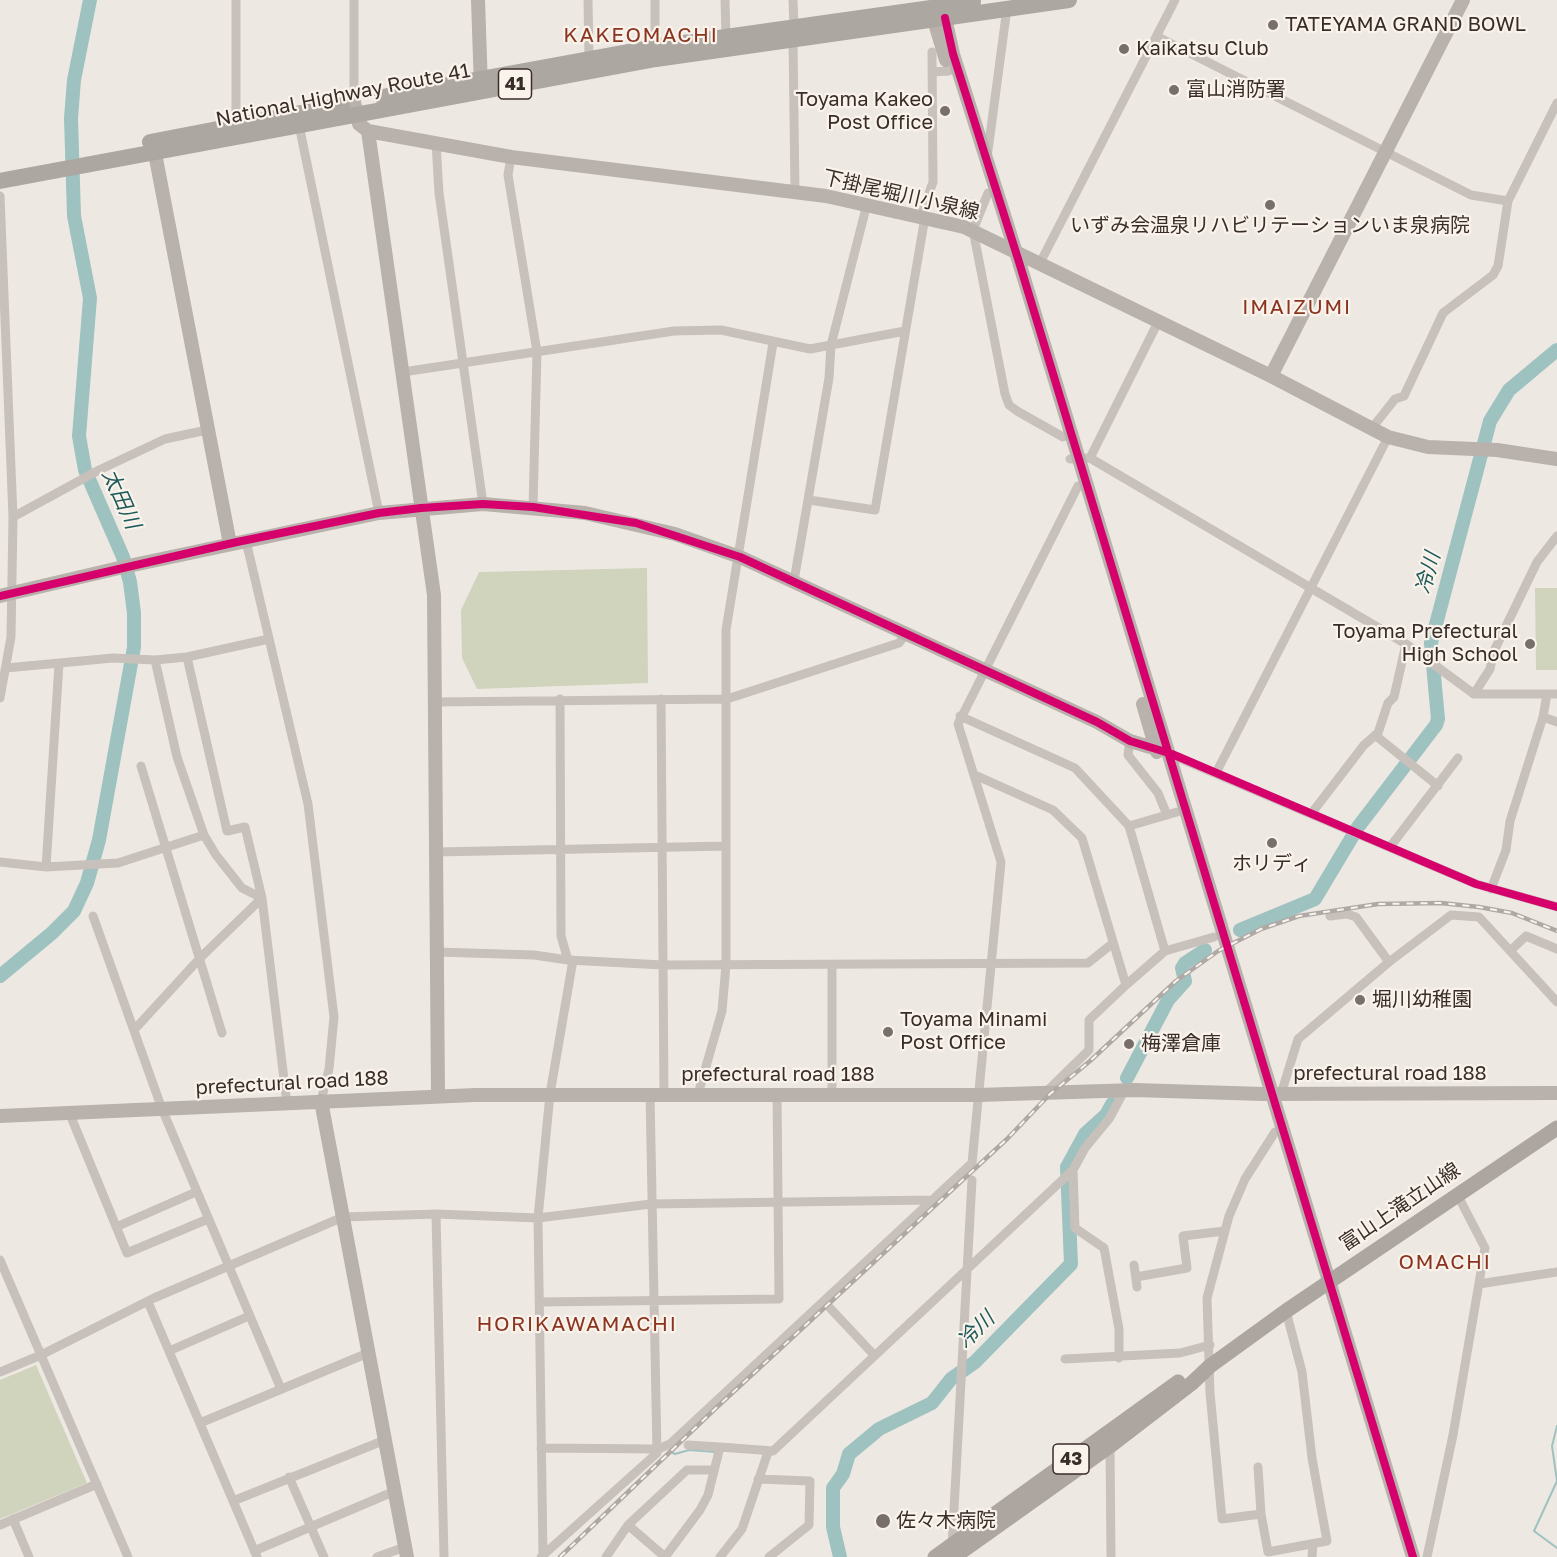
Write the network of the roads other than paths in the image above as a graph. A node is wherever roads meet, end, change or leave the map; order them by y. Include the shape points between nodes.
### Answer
1 (236, 0) edge
2 (354, 0) edge
3 (477, 0) edge
4 (588, 0) edge
5 (655, 0) edge
6 (725, 0) edge
7 (793, 0) edge
8 (992, 0) edge
9 (1069, 0) edge
10 (1175, 0) edge
11 (1463, 0) edge
12 (1006, 8) junction
13 (938, 9) edge
14 (794, 35) junction
15 (726, 37) junction
16 (1158, 37) junction
17 (655, 47) junction
18 (932, 52) dead end
19 (589, 58) junction
20 (949, 71) junction
21 (932, 72) junction
22 (480, 85) junction
23 (1557, 103) edge
24 (356, 108) junction
25 (236, 124) junction
26 (299, 125) junction
27 (368, 131) junction
28 (436, 143) junction
29 (154, 147) junction
30 (1386, 152) junction
31 (511, 157) junction
32 (987, 161) junction
33 (56, 166) junction
34 (0, 173) edge
35 (0, 181) edge
36 (795, 191) junction
37 (987, 193) junction
38 (0, 196) edge
39 (1508, 201) junction
40 (867, 204) junction
41 (923, 216) junction
42 (973, 230) junction
43 (1011, 249) junction
44 (2, 259) edge
45 (1040, 263) junction
46 (1158, 322) junction
47 (905, 331) junction
48 (773, 343) junction
49 (831, 345) junction
50 (537, 352) junction
51 (463, 362) junction
52 (403, 372) junction
53 (1271, 376) junction
54 (1372, 428) junction
55 (207, 430) junction
56 (1063, 437) junction
57 (1388, 437) junction
58 (1079, 459) junction
59 (1557, 459) edge
60 (1077, 486) junction
61 (808, 500) junction
62 (483, 504) junction
63 (533, 507) junction
64 (421, 508) junction
65 (379, 513) junction
66 (13, 517) junction
67 (1557, 536) edge
68 (246, 541) junction
69 (230, 544) junction
70 (740, 557) junction
71 (794, 581) junction
72 (1311, 589) junction
73 (6, 595) edge
74 (906, 634) junction
75 (269, 639) junction
76 (1406, 644) junction
77 (187, 657) junction
78 (155, 660) junction
79 (59, 664) junction
80 (6, 668) junction
81 (984, 670) junction
82 (1474, 694) junction
83 (1547, 694) junction
84 (1557, 694) edge
85 (0, 698) edge
86 (560, 699) junction
87 (661, 699) junction
88 (726, 699) junction
89 (435, 702) junction
90 (960, 716) junction
91 (1543, 717) junction
92 (1557, 722) edge
93 (1375, 735) junction
94 (1130, 741) junction
95 (1162, 751) junction
96 (1458, 758) dead end
97 (141, 766) dead end
98 (1216, 773) junction
99 (975, 775) junction
100 (1438, 786) junction
101 (1172, 814) junction
102 (1311, 814) junction
103 (1129, 826) junction
104 (204, 835) junction
105 (726, 846) junction
106 (662, 847) junction
107 (1390, 847) junction
108 (167, 848) junction
109 (561, 849) junction
110 (437, 852) junction
111 (0, 862) edge
112 (46, 867) junction
113 (1491, 888) junction
114 (262, 898) junction
115 (1557, 907) edge
116 (93, 916) dead end
117 (1330, 916) dead end
118 (1214, 937) junction
119 (1113, 943) junction
120 (1557, 949) edge
121 (1165, 951) junction
122 (1510, 951) junction
123 (437, 952) junction
124 (201, 957) junction
125 (570, 960) junction
126 (1389, 962) junction
127 (992, 964) junction
128 (663, 965) junction
129 (726, 965) junction
130 (832, 965) junction
131 (1126, 985) junction
132 (1557, 1002) edge
133 (134, 1030) junction
134 (222, 1033) dead end
135 (1124, 1091) junction
136 (777, 1093) junction
137 (1557, 1093) edge
138 (550, 1094) junction
139 (650, 1094) junction
140 (664, 1094) junction
141 (698, 1094) junction
142 (832, 1094) junction
143 (1044, 1094) junction
144 (1272, 1094) junction
145 (978, 1095) junction
146 (438, 1096) junction
147 (321, 1101) junction
148 (287, 1104) junction
149 (162, 1109) junction
150 (69, 1112) junction
151 (0, 1116) edge
152 (1557, 1128) edge
153 (1275, 1132) junction
154 (1073, 1170) junction
155 (972, 1180) dead end
156 (196, 1192) junction
157 (1456, 1194) junction
158 (931, 1200) junction
159 (777, 1203) junction
160 (651, 1204) junction
161 (436, 1214) junction
162 (343, 1217) junction
163 (538, 1218) junction
164 (208, 1219) junction
165 (116, 1227) junction
166 (1224, 1231) junction
167 (0, 1260) edge
168 (1134, 1265) dead end
169 (227, 1266) junction
170 (966, 1269) junction
171 (1557, 1272) edge
172 (1325, 1284) junction
173 (1479, 1284) junction
174 (653, 1301) junction
175 (148, 1302) junction
176 (539, 1302) junction
177 (830, 1308) dead end
178 (1286, 1311) junction
179 (249, 1316) junction
180 (1210, 1345) junction
181 (170, 1352) junction
182 (368, 1353) junction
183 (41, 1355) junction
184 (874, 1355) junction
185 (1119, 1358) junction
186 (1065, 1359) dead end
187 (1210, 1366) junction
188 (0, 1372) edge
189 (281, 1389) junction
190 (201, 1423) junction
191 (1110, 1438) junction
192 (385, 1440) junction
193 (688, 1445) dead end
194 (720, 1447) junction
195 (542, 1448) junction
196 (658, 1449) junction
197 (768, 1452) junction
198 (1258, 1467) dead end
199 (713, 1470) junction
200 (289, 1477) junction
201 (758, 1479) junction
202 (97, 1484) junction
203 (395, 1491) junction
204 (233, 1501) junction
205 (1261, 1515) junction
206 (13, 1519) junction
207 (0, 1525) edge
208 (628, 1525) junction
209 (311, 1527) junction
210 (1313, 1544) junction
211 (406, 1552) edge
212 (952, 1553) edge
213 (255, 1554) edge
214 (1268, 1555) edge
215 (542, 1556) edge
216 (29, 1557) edge
217 (128, 1557) edge
218 (324, 1557) edge
219 (376, 1557) edge
220 (444, 1557) edge
221 (606, 1557) edge
222 (665, 1557) edge
223 (720, 1557) edge
224 (769, 1557) edge
225 (935, 1557) edge
226 (1111, 1557) edge
227 (1312, 1557) edge
228 (1404, 1557) edge
229 (1413, 1557) edge
230 (1427, 1557) edge

1 - 25 street
2 - 24 street
3 - 22 street
4 - 19 street
5 - 17 street
6 - 15 street
7 - 14 street
8 - 13 highway, 41
9 - 12 highway, 41
10 - 16 street
11 - 30 street
12 - 13 highway, 41
12 - 32 street
13 - 14 highway, National Highway Route 41 / 41
13 - 20 street
13 - 32 street
14 - 15 highway, National Highway Route 41 / 41
14 - 22 highway, National Highway Route 41 / 41
14 - 36 street
15 - 17 highway, National Highway Route 41 / 41
16 - 30 street
16 - 45 street
17 - 19 highway, National Highway Route 41 / 41
18 - 21 street
19 - 22 highway, National Highway Route 41 / 41
20 - 21 street
20 - 37 street
21 - 41 street via 933,182
22 - 24 highway, National Highway Route 41 / 41
23 - 39 street
24 - 25 highway, National Highway Route 41 / 41
24 - 26 highway, National Highway Route 41 / 41
24 - 27 street via 359,124
25 - 29 highway, National Highway Route 41 / 41
26 - 29 highway, National Highway Route 41 / 41
26 - 65 street
27 - 28 street, 下掛尾堀川小泉線
27 - 52 street
28 - 31 street, 下掛尾堀川小泉線
28 - 51 street via 439,193
29 - 33 highway, National Highway Route 41 / 41
29 - 55 street
30 - 39 street via 1471,195
30 - 53 street
31 - 36 street, 下掛尾堀川小泉線
31 - 50 street via 508,175
32 - 43 street
33 - 34 highway, National Highway Route 41 / 41
33 - 35 highway, National Highway Route 41 / 41
36 - 40 street, 下掛尾堀川小泉線
37 - 42 street
37 - 43 street
38 - 44 street
39 - 54 street via 1498,266 1493,275 1443,313 1404,396 1395,399
40 - 41 street, 下掛尾堀川小泉線
40 - 49 street
41 - 42 street, 下掛尾堀川小泉線
41 - 47 street
42 - 43 street, 下掛尾堀川小泉線
42 - 56 street via 1009,405
43 - 45 street, 下掛尾堀川小泉線
43 - 56 street
43 - 58 street
44 - 66 street
45 - 46 street, 下掛尾堀川小泉線
46 - 53 street, 下掛尾堀川小泉線
46 - 58 street
47 - 49 street
47 - 61 street via 875,510
48 - 49 street via 810,349
48 - 50 street via 721,330 694,330
48 - 70 street
49 - 61 street
50 - 51 street
50 - 63 street
51 - 52 street
51 - 62 street
52 - 64 street
53 - 54 street, 下掛尾堀川小泉線
54 - 57 street, 下掛尾堀川小泉線
55 - 66 street via 165,439
55 - 69 street
56 - 58 street
57 - 59 street, 下掛尾堀川小泉線 via 1428,447 1497,450
57 - 72 street
58 - 60 street
58 - 72 street
58 - 95 street
60 - 81 street
60 - 95 street
61 - 71 street
62 - 63 street
62 - 64 street
63 - 70 street via 636,522
64 - 65 street
64 - 89 street via 434,595
65 - 68 street
66 - 73 street
67 - 82 street via 1537,562 1494,651 1490,669
68 - 69 street
68 - 75 street
69 - 73 street
70 - 71 street
70 - 88 street via 726,630
71 - 74 street
72 - 76 street
72 - 98 street
73 - 80 street via 11,637
74 - 81 street
74 - 88 street via 899,643
75 - 77 street
75 - 147 street via 308,804 333,1017 329,1069
76 - 82 street
76 - 93 street via 1394,697
77 - 78 street
77 - 114 street via 227,831 246,827
78 - 79 street via 125,658
78 - 104 street via 177,757
79 - 80 street
79 - 112 street
80 - 85 street
81 - 90 street
81 - 94 street
82 - 83 street
83 - 84 street
83 - 91 street
86 - 87 street
86 - 89 street
86 - 109 street
87 - 88 street
87 - 106 street
88 - 105 street
89 - 110 street
90 - 99 street via 958,724
90 - 103 street via 1075,768
91 - 92 street
91 - 113 street via 1510,821 1505,854
93 - 100 street
93 - 102 street
94 - 95 street
94 - 101 street via 1128,755
95 - 98 street
95 - 101 street
95 - 144 street
96 - 100 street
97 - 108 street
98 - 102 street
99 - 119 street via 1053,810 1082,838
99 - 127 street via 1001,862
100 - 107 street
101 - 103 street
101 - 118 street
102 - 107 street
103 - 121 street
104 - 108 street
104 - 114 street via 242,888
105 - 106 street
105 - 129 street
106 - 109 street
106 - 128 street
107 - 113 street
108 - 112 street via 118,863
108 - 124 street
109 - 110 street
109 - 125 street via 561,936
110 - 123 street
111 - 112 street
113 - 115 street
114 - 124 street
114 - 148 street
116 - 133 street
117 - 126 street via 1356,917
118 - 121 street
118 - 144 street
119 - 127 street via 1088,963
119 - 131 street
120 - 122 street via 1526,936
121 - 131 street
122 - 126 street via 1479,917 1455,914
122 - 132 street
123 - 125 street
123 - 146 street
124 - 133 street
124 - 134 street
125 - 128 street
125 - 138 street
126 - 144 street via 1298,1039
127 - 130 street
127 - 145 street
128 - 129 street
128 - 140 street
129 - 130 street
129 - 141 street via 722,1011
130 - 142 street
131 - 143 street via 1089,1020 1089,1050
133 - 149 street
135 - 143 street, prefectural road 188
135 - 144 street, prefectural road 188
135 - 154 street
136 - 141 street, prefectural road 188
136 - 142 street, prefectural road 188
136 - 159 street
137 - 144 street, prefectural road 188
138 - 139 street, prefectural road 188
138 - 146 street, prefectural road 188
138 - 163 street
139 - 140 street, prefectural road 188
139 - 160 street
140 - 141 street, prefectural road 188
142 - 145 street, prefectural road 188
143 - 145 street, prefectural road 188
144 - 153 street
144 - 172 street
145 - 158 street via 972,1162
146 - 147 street, prefectural road 188
147 - 148 street, prefectural road 188
147 - 162 street
148 - 149 street, prefectural road 188
149 - 150 street, prefectural road 188
149 - 156 street
150 - 151 street, prefectural road 188
150 - 165 street
152 - 157 main road, 富山上滝立山線 / 43
153 - 166 street via 1245,1179
153 - 172 street
154 - 170 street
154 - 185 street via 1075,1228 1104,1248 1119,1329
155 - 170 street
156 - 164 street
156 - 165 street
157 - 172 main road, 富山上滝立山線 / 43
157 - 173 street via 1485,1248
158 - 159 street
158 - 196 street via 670,1444
159 - 160 street
159 - 174 street via 779,1299
160 - 163 street
160 - 174 street
161 - 162 street
161 - 163 street
161 - 220 street
162 - 169 street
162 - 182 street
163 - 176 street
164 - 165 street via 127,1253
164 - 169 street
166 - 168 street via 1183,1236 1187,1268 1136,1282
166 - 180 street via 1207,1298
167 - 183 street
169 - 175 street
169 - 179 street
170 - 184 street
170 - 212 street
171 - 173 street
172 - 178 main road, 富山上滝立山線 / 43
172 - 228 street
172 - 229 street
173 - 230 street
174 - 176 street
174 - 196 street
175 - 181 street
175 - 183 street
176 - 195 street
177 - 184 street
178 - 187 main road, 富山上滝立山線 / 43
178 - 210 street via 1302,1372 1327,1541
179 - 181 street
179 - 189 street
180 - 185 street via 1180,1353
180 - 187 street
181 - 190 street
182 - 189 street
182 - 192 street
183 - 188 street
183 - 202 street
184 - 197 street
185 - 186 street
187 - 191 main road, 富山上滝立山線 / 43 via 1192,1383
187 - 205 street via 1222,1519
189 - 190 street
190 - 204 street
191 - 212 main road, 富山上滝立山線 / 43
191 - 226 street
192 - 200 street
192 - 203 street
193 - 194 street
194 - 197 street
194 - 199 street
195 - 196 street
195 - 215 street
196 - 215 street
197 - 201 street
198 - 205 street
199 - 208 street via 687,1470
199 - 222 street via 700,1510
200 - 204 street
200 - 209 street
201 - 223 street via 742,1529
201 - 224 street via 810,1481 809,1525
202 - 206 street
202 - 217 street
203 - 209 street
203 - 211 street
204 - 213 street
205 - 214 street
206 - 207 street
206 - 216 street
208 - 221 street
208 - 222 street
209 - 213 street
209 - 218 street
210 - 214 street
210 - 227 street
211 - 219 street
212 - 225 main road, 富山上滝立山線 / 43

